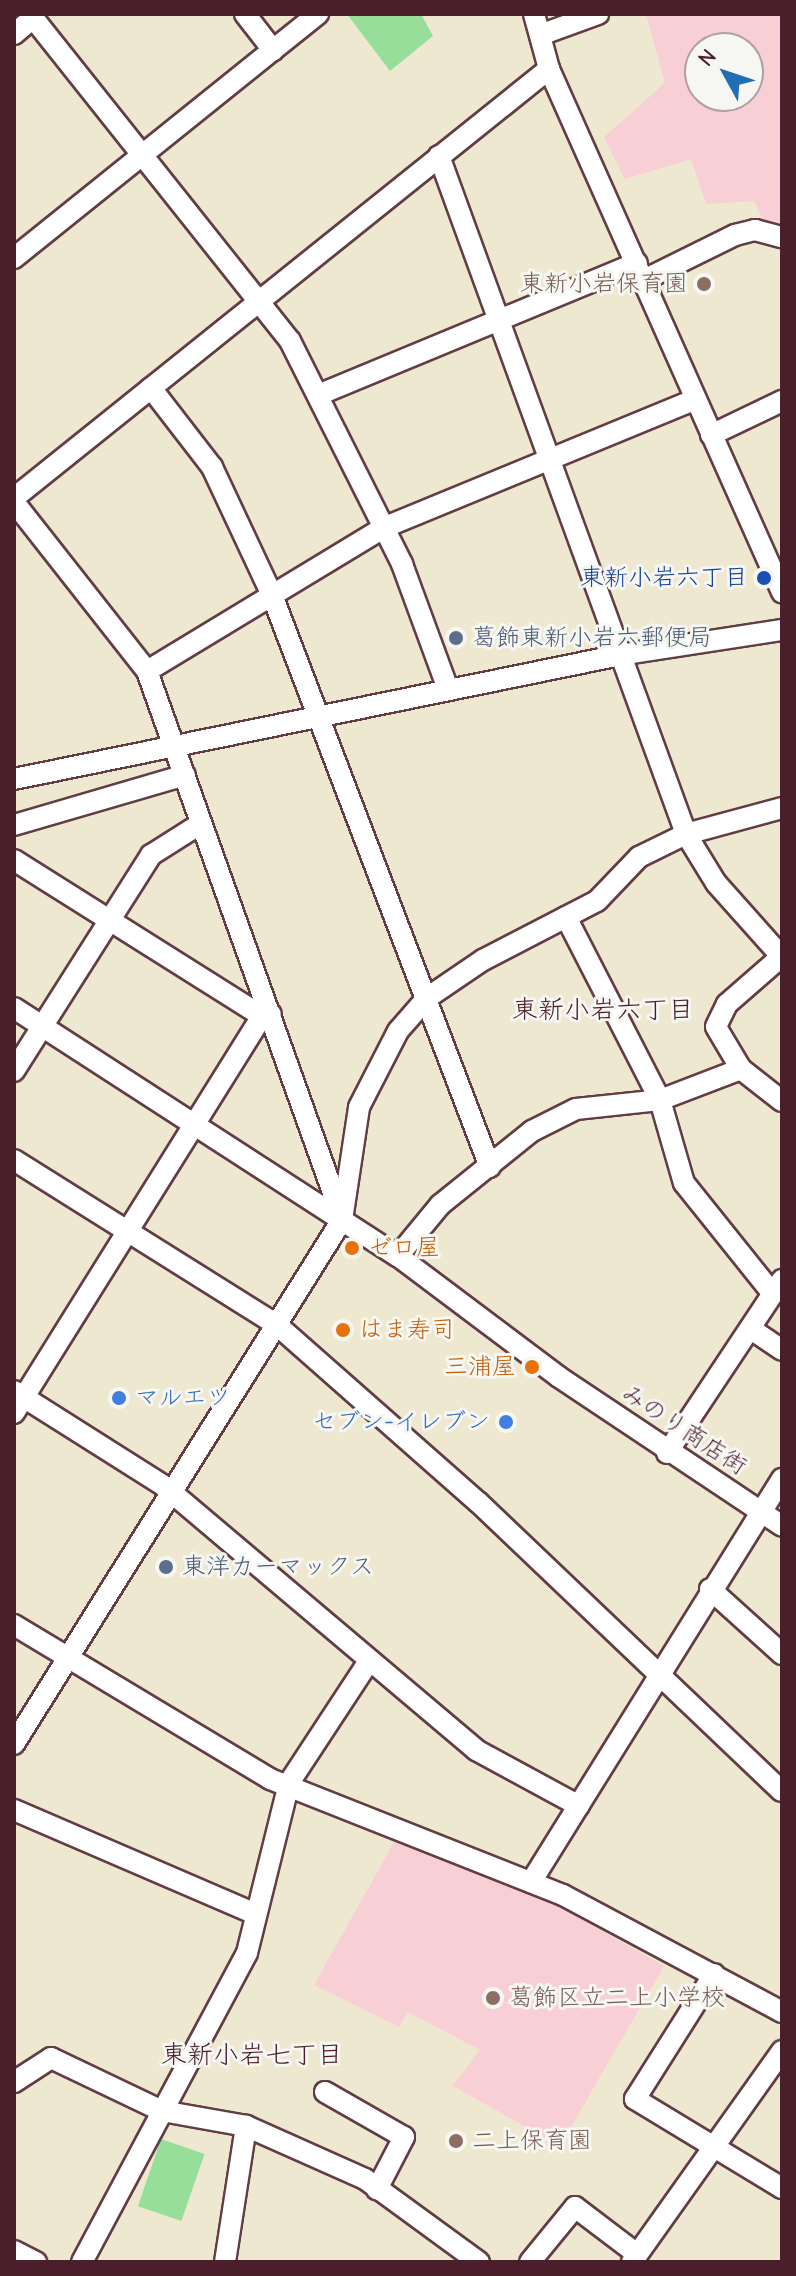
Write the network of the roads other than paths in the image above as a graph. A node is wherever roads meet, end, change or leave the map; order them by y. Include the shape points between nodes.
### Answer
1 (245, 14) edge
2 (318, 14) edge
3 (534, 14) edge
4 (598, 14) edge
5 (32, 16) edge
6 (14, 34) edge
7 (540, 35) junction
8 (273, 50) junction
9 (549, 69) junction
10 (142, 155) junction
11 (439, 156) junction
12 (782, 237) edge
13 (14, 258) edge
14 (641, 272) junction
15 (259, 302) junction
16 (500, 319) junction
17 (151, 388) junction
18 (318, 395) junction
19 (694, 400) junction
20 (782, 401) edge
21 (711, 435) junction
22 (554, 460) junction
23 (14, 500) edge
24 (383, 528) junction
25 (782, 592) edge
26 (272, 595) junction
27 (782, 630) edge
28 (625, 654) junction
29 (147, 671) junction
30 (448, 689) junction
31 (319, 715) junction
32 (175, 743) junction
33 (185, 775) junction
34 (14, 779) edge
35 (782, 808) edge
36 (200, 824) junction
37 (14, 825) edge
38 (686, 834) junction
39 (14, 860) edge
40 (566, 917) junction
41 (109, 921) junction
42 (782, 956) edge
43 (427, 998) junction
44 (14, 1008) edge
45 (267, 1015) junction
46 (43, 1027) junction
47 (741, 1069) junction
48 (14, 1071) edge
49 (660, 1100) junction
50 (782, 1101) edge
51 (198, 1124) junction
52 (14, 1160) edge
53 (490, 1167) junction
54 (342, 1220) junction
55 (129, 1233) junction
56 (398, 1256) junction
57 (778, 1287) edge
58 (277, 1325) junction
59 (751, 1329) junction
60 (782, 1350) edge
61 (17, 1401) edge
62 (667, 1453) junction
63 (782, 1479) edge
64 (172, 1493) junction
65 (761, 1511) junction
66 (782, 1526) edge
67 (710, 1589) junction
68 (14, 1625) edge
69 (782, 1654) edge
70 (68, 1658) junction
71 (369, 1661) junction
72 (660, 1670) junction
73 (14, 1744) edge
74 (289, 1783) junction
75 (782, 1791) edge
76 (579, 1806) junction
77 (14, 1810) edge
78 (531, 1882) junction
79 (253, 1913) junction
80 (714, 1974) junction
81 (782, 2012) edge
82 (782, 2051) edge
83 (14, 2082) edge
84 (325, 2092) dead end
85 (162, 2111) junction
86 (246, 2126) junction
87 (720, 2147) junction
88 (782, 2188) edge
89 (377, 2189) junction
90 (14, 2251) edge
91 (635, 2258) edge
92 (36, 2262) edge
93 (82, 2262) edge
94 (225, 2262) edge
95 (479, 2262) edge
96 (530, 2262) edge

1 - 8 street
2 - 8 street
3 - 7 street
4 - 7 street
5 - 6 street
5 - 10 street
7 - 9 street
8 - 10 street
9 - 11 street
9 - 14 street
10 - 13 street
10 - 15 street
11 - 15 street
11 - 16 street
12 - 14 street via 755,230
14 - 16 street
14 - 19 street
15 - 17 street
15 - 18 street via 290,341
16 - 18 street
16 - 22 street
17 - 23 street
17 - 26 street via 212,467
18 - 24 street
19 - 21 street
19 - 22 street
20 - 21 street
21 - 25 street
22 - 24 street
22 - 28 street
23 - 29 street
24 - 26 street
24 - 30 street
26 - 29 street
26 - 31 street
27 - 28 street
28 - 30 street
28 - 38 street
29 - 32 street
30 - 31 street
31 - 32 street
31 - 43 street
32 - 33 street
32 - 34 street
33 - 36 street
33 - 37 street
35 - 38 street
36 - 41 street via 151,855
36 - 45 street
38 - 40 street via 639,857 597,901
38 - 42 street via 716,883
39 - 41 street
40 - 43 street
40 - 49 street
41 - 45 street
41 - 46 street
42 - 47 street via 727,1004 716,1027
43 - 53 street
43 - 54 street via 398,1031 359,1107
44 - 46 street, みのり商店街
45 - 51 street
45 - 54 street
46 - 48 street
46 - 51 street, みのり商店街
47 - 49 street
47 - 50 street
49 - 53 street via 576,1109 532,1131
49 - 57 street via 684,1183
51 - 54 street, みのり商店街
51 - 55 street
52 - 55 street
53 - 56 street via 440,1205
54 - 56 street, みのり商店街
54 - 58 street
55 - 58 street
55 - 61 street
56 - 62 street, みのり商店街
57 - 59 street
58 - 64 street
58 - 72 street
59 - 60 street
59 - 62 street
61 - 64 street
62 - 65 street, みのり商店街
63 - 65 street
64 - 70 street
64 - 71 street
65 - 66 street, みのり商店街
65 - 67 street
67 - 69 street
67 - 72 street
68 - 70 street
70 - 73 street
70 - 74 street
71 - 74 street
71 - 76 street via 476,1750
72 - 75 street
72 - 76 street
74 - 78 street
74 - 79 street
76 - 78 street
77 - 79 street
78 - 80 street
79 - 85 street via 247,1953
80 - 81 street
80 - 87 street via 635,2099
82 - 87 street
83 - 85 street via 51,2058
84 - 89 street via 404,2137
85 - 86 street
85 - 93 street
86 - 89 street
86 - 94 street
87 - 88 street
87 - 91 street
89 - 95 street
90 - 92 street
91 - 96 street via 575,2207

